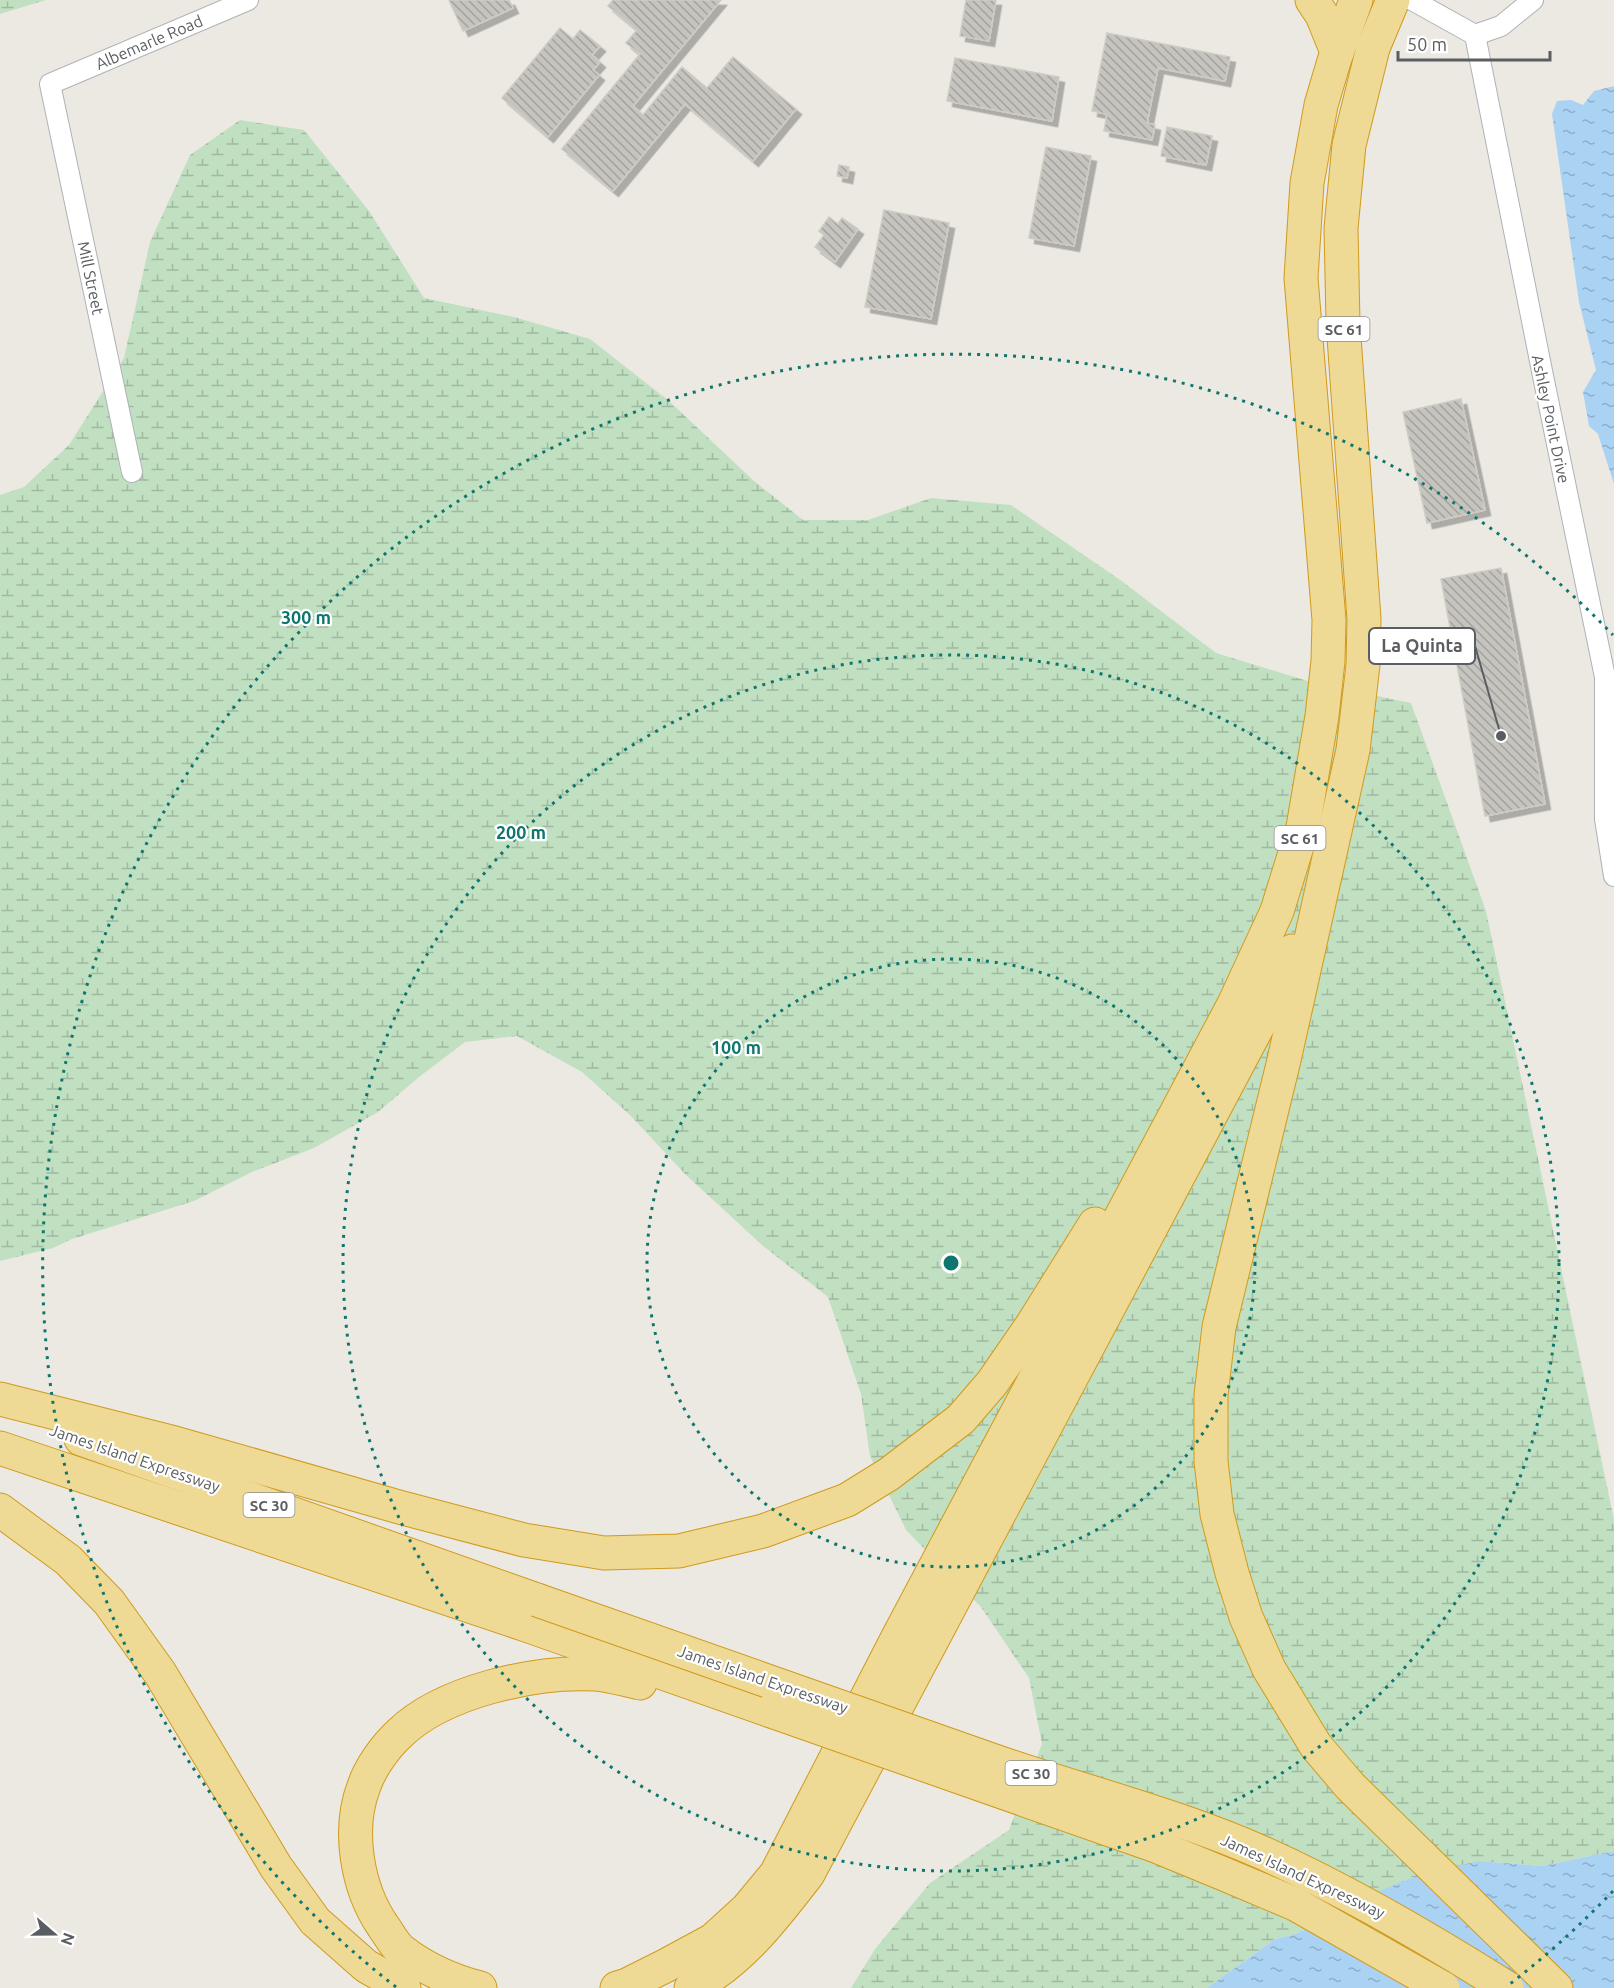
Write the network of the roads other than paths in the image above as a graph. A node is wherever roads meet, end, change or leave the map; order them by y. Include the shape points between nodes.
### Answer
1 (248, 0) edge
2 (1312, 0) edge
3 (1356, 0) edge
4 (1393, 0) edge
5 (1412, 0) edge
6 (1533, 0) edge
7 (1475, 34) junction
8 (1337, 52) junction
9 (50, 84) joint
10 (132, 472) dead end
11 (1337, 819) junction
12 (1614, 876) edge
13 (1234, 1004) junction
14 (0, 1399) edge
15 (0, 1410) edge
16 (0, 1448) edge
17 (0, 1510) edge
18 (771, 1710) junction
19 (404, 1988) edge
20 (480, 1988) edge
21 (616, 1988) edge
22 (691, 1988) edge
23 (1443, 1988) edge
24 (1507, 1988) edge
25 (1556, 1988) edge

1 - 9 street, Albemarle Road
2 - 8 highway
3 - 8 highway, SC 61
4 - 11 highway, SC 61 via 1373,48 1349,145 1341,228 1343,323 1364,619 1353,750
5 - 7 street
6 - 7 street via 1501,26
7 - 12 street, Ashley Point Drive via 1605,677 1605,819
8 - 13 highway, SC 61 via 1307,183 1301,278 1329,620 1322,716 1303,827 1277,911
9 - 10 street, Mill Street
11 - 22 highway, bridge via 1297,938 1267,1009 808,1874 775,1917 738,1955
11 - 25 highway via 1219,1327 1211,1395 1211,1461 1217,1515 1246,1617 1269,1669 1316,1746 1350,1786
13 - 14 highway via 1032,1325 992,1383 961,1419 889,1474 847,1500 763,1531 679,1551 604,1552 524,1540
13 - 21 highway, bridge via 776,1874 747,1909 713,1940 627,1986
15 - 24 highway, James Island Expressway / SC 30, bridge via 1021,1770 1196,1826 1263,1853 1366,1904
16 - 18 highway, James Island Expressway / SC 30
17 - 19 highway via 68,1560 109,1602 160,1673 276,1866 315,1921 366,1966
18 - 20 highway via 597,1674 540,1677 504,1683 449,1702 423,1714 399,1734 379,1758 364,1786 357,1815 360,1867 372,1909 400,1950 452,1980
18 - 23 highway, James Island Expressway / SC 30, bridge via 1156,1846 1224,1874 1295,1904

